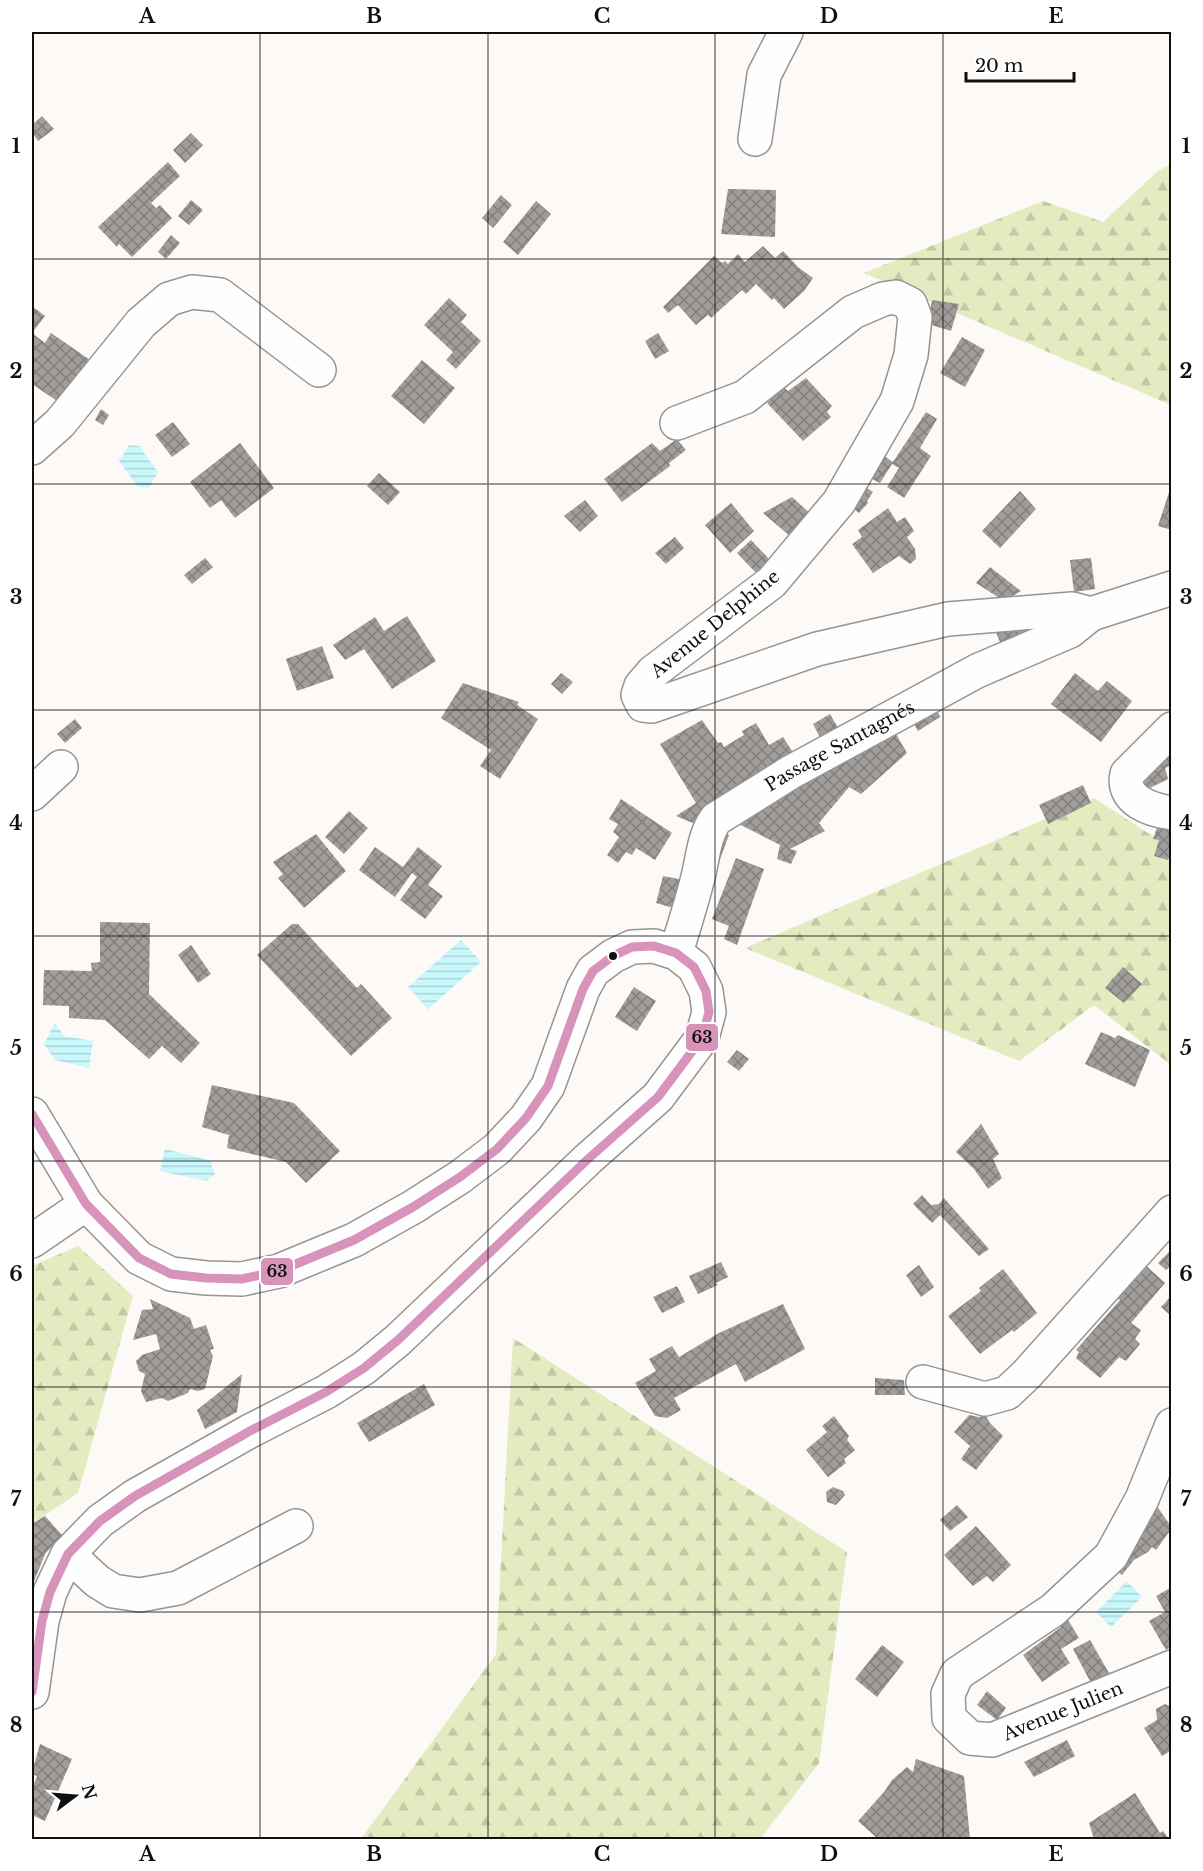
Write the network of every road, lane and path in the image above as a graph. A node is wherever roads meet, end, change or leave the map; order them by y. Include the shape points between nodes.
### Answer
1 (786, 32) edge
2 (755, 139) dead end
3 (319, 370) dead end
4 (677, 423) dead end
5 (32, 448) edge
6 (1172, 588) edge
7 (1090, 614) junction
8 (1172, 729) edge
9 (62, 767) dead end
10 (32, 794) edge
11 (1172, 813) edge
12 (676, 953) junction
13 (32, 1114) edge
14 (86, 1204) junction
15 (1172, 1212) edge
16 (32, 1242) edge
17 (923, 1382) dead end
18 (1172, 1425) edge
19 (296, 1526) dead end
20 (68, 1554) junction
21 (1172, 1667) edge
22 (32, 1692) edge

1 - 2 street via 764,75
3 - 5 street via 220,295 192,292 169,299 141,323 60,423
4 - 7 street, Avenue Delphine via 745,398 853,312 896,297 910,304 915,317 911,355 897,400 839,502 772,582 653,672 640,686 638,695 643,705 652,706 817,649 948,619 1072,609
6 - 7 street, Avenue Delphine
7 - 12 street, Passage Santagnés via 1070,631 977,671 791,772 716,819 705,842 698,881
8 - 11 street via 1127,774 1125,783 1129,795
9 - 10 street
12 - 14 street via 654,946 632,947 593,971 548,1086 526,1118 497,1149 460,1177 354,1240 279,1271 242,1279 171,1274 139,1258
12 - 20 street via 694,967 706,991 709,1012 702,1038 658,1097 364,1368 135,1496 100,1521
13 - 14 street
14 - 16 street
15 - 17 street via 1007,1393 985,1400
18 - 21 street, Avenue Julien via 1142,1499 1111,1556 1053,1610 957,1674 948,1694 949,1718 970,1738 992,1740
19 - 20 street via 178,1588 140,1595 113,1591
20 - 22 street via 50,1592 42,1621

